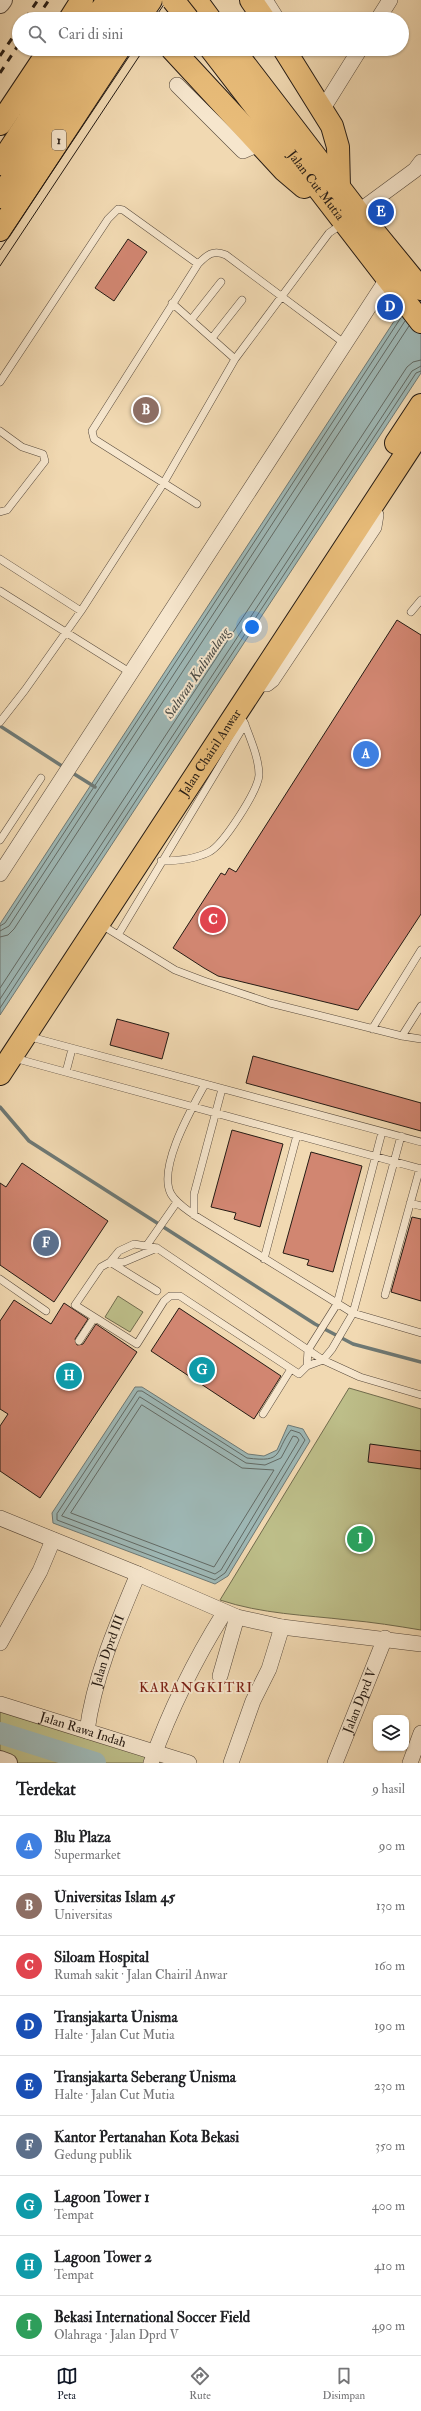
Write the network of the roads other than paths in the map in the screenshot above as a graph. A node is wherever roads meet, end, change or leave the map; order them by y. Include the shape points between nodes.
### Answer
1 (2, 0) edge
2 (82, 0) edge
3 (108, 0) edge
4 (129, 0) edge
5 (151, 0) edge
6 (173, 0) edge
7 (183, 0) edge
8 (196, 0) edge
9 (251, 0) edge
10 (265, 0) edge
11 (390, 0) edge
12 (0, 4) edge
13 (74, 12) edge
14 (100, 12) edge
15 (121, 12) edge
16 (143, 12) edge
17 (175, 12) edge
18 (182, 12) edge
19 (205, 12) edge
20 (259, 12) edge
21 (273, 12) edge
22 (382, 12) edge
23 (45, 56) edge
24 (71, 56) edge
25 (92, 56) edge
26 (114, 56) edge
27 (178, 56) edge
28 (217, 56) edge
29 (238, 56) edge
30 (289, 56) edge
31 (299, 56) edge
32 (356, 56) edge
33 (177, 85) dead end
34 (324, 106) junction
35 (0, 124) edge
36 (259, 144) junction
37 (421, 162) edge
38 (0, 164) edge
39 (332, 193) junction
40 (0, 197) edge
41 (351, 218) junction
42 (0, 230) edge
43 (198, 264) junction
44 (221, 282) dead end
45 (391, 285) junction
46 (421, 289) edge
47 (282, 297) junction
48 (242, 300) dead end
49 (172, 303) junction
50 (190, 320) junction
51 (421, 322) edge
52 (212, 338) junction
53 (344, 343) junction
54 (235, 359) junction
55 (0, 382) edge
56 (421, 405) edge
57 (0, 431) edge
58 (421, 431) edge
59 (164, 484) junction
60 (197, 504) dead end
61 (0, 512) edge
62 (0, 559) edge
63 (0, 591) edge
64 (421, 600) edge
65 (81, 611) junction
66 (411, 612) dead end
67 (67, 632) junction
68 (131, 673) junction
69 (249, 680) junction
70 (242, 716) junction
71 (1, 721) edge
72 (41, 778) dead end
73 (0, 840) edge
74 (161, 861) junction
75 (0, 874) edge
76 (93, 919) junction
77 (118, 935) junction
78 (421, 950) edge
79 (421, 1006) edge
80 (372, 1029) junction
81 (25, 1036) junction
82 (402, 1036) junction
83 (421, 1039) edge
84 (72, 1049) junction
85 (4, 1059) edge
86 (66, 1072) junction
87 (205, 1084) junction
88 (222, 1089) junction
89 (193, 1107) junction
90 (216, 1114) junction
91 (382, 1132) junction
92 (297, 1135) junction
93 (401, 1136) junction
94 (421, 1142) edge
95 (374, 1156) junction
96 (394, 1161) junction
97 (420, 1168) edge
98 (418, 1189) edge
99 (177, 1202) junction
100 (410, 1203) junction
101 (421, 1206) edge
102 (194, 1215) junction
103 (148, 1245) junction
104 (157, 1248) junction
105 (264, 1259) junction
106 (110, 1262) junction
107 (0, 1279) edge
108 (157, 1291) dead end
109 (385, 1295) dead end
110 (337, 1304) junction
111 (46, 1311) dead end
112 (353, 1313) junction
113 (94, 1318) junction
114 (421, 1333) edge
115 (79, 1341) dead end
116 (308, 1350) junction
117 (323, 1360) junction
118 (307, 1366) junction
119 (291, 1369) junction
120 (421, 1394) edge
121 (263, 1414) dead end
122 (0, 1518) edge
123 (53, 1540) junction
124 (138, 1574) junction
125 (230, 1615) junction
126 (282, 1627) junction
127 (385, 1638) junction
128 (0, 1643) edge
129 (421, 1644) edge
130 (220, 1676) dead end
131 (0, 1704) edge
132 (87, 1731) junction
133 (421, 1733) edge
134 (153, 1757) edge
135 (0, 1760) edge
136 (8, 1763) edge
137 (189, 1763) edge
138 (231, 1763) edge
139 (335, 1763) edge
140 (410, 1763) edge

1 - 12 street
2 - 13 main road
3 - 14 main road
4 - 15 main road
5 - 16 main road
6 - 18 main road, bridge
7 - 17 main road
8 - 19 main road
9 - 20 main road
10 - 21 street
11 - 22 street
23 - 35 main road
24 - 38 main road
25 - 40 main road, 1
26 - 42 main road, 1
27 - 36 main road
28 - 39 main road, Jalan Cut Mutia
29 - 39 main road, Jalan Cut Mutia
30 - 34 main road
31 - 34 street
32 - 34 street
33 - 36 street via 242,151
34 - 39 main road via 338,147
36 - 39 main road via 310,192
37 - 41 street via 415,170
39 - 41 main road, Jalan Cut Mutia
41 - 45 main road, Jalan Cut Mutia
41 - 46 main road, Jalan Cut Mutia via 408,272
41 - 47 lane via 329,233
43 - 47 lane via 213,252 221,253
43 - 49 lane
43 - 55 lane via 123,210 118,209 108,219
44 - 50 lane
45 - 51 main road, Jalan Cut Mutia
45 - 53 street
47 - 53 lane
47 - 54 lane
48 - 52 lane
49 - 50 lane
49 - 59 lane via 92,431 94,439
50 - 52 lane
52 - 54 lane
53 - 68 street
54 - 59 lane
56 - 69 main road, Jalan Chairil Anwar
57 - 61 lane via 22,447 43,454 45,461 7,510
58 - 69 main road, Jalan Chairil Anwar via 370,509
59 - 60 lane
59 - 65 lane
62 - 65 lane
63 - 67 lane
64 - 66 lane
65 - 67 lane
67 - 68 lane
67 - 71 lane
68 - 75 street
69 - 70 main road, Jalan Chairil Anwar
69 - 76 main road, Jalan Chairil Anwar
70 - 74 lane
70 - 74 lane via 258,762 259,776 254,791 219,844 210,851 183,859
70 - 76 main road, Jalan Chairil Anwar
72 - 73 lane
74 - 77 lane
76 - 77 lane
76 - 81 main road, Jalan Chairil Anwar
76 - 85 main road, Jalan Chairil Anwar
77 - 80 lane via 175,970 204,981 270,1003
78 - 80 lane
79 - 82 lane
80 - 82 lane
81 - 84 lane
81 - 85 main road, Jalan Chairil Anwar
82 - 83 lane
84 - 86 lane
84 - 87 lane
85 - 86 lane
86 - 89 lane
87 - 88 lane
87 - 89 lane
88 - 90 lane
88 - 91 lane
89 - 90 lane
89 - 99 lane via 180,1134 169,1174 170,1190
90 - 92 lane
90 - 102 lane via 194,1194
91 - 93 lane
91 - 95 lane
92 - 95 lane
92 - 105 lane
93 - 94 lane
93 - 96 lane
95 - 96 lane
95 - 110 lane
96 - 97 lane
96 - 112 lane
97 - 98 lane
98 - 100 lane
99 - 102 lane
99 - 103 lane
100 - 101 lane
100 - 109 lane
102 - 105 lane
103 - 104 lane
103 - 106 lane via 128,1246 119,1251
104 - 106 lane via 124,1262
104 - 116 lane
105 - 110 lane
106 - 108 lane
106 - 113 lane via 101,1267 75,1305
107 - 111 lane
110 - 112 lane
110 - 116 lane
112 - 114 lane
112 - 117 lane
113 - 115 lane
113 - 119 lane via 137,1344 164,1301 170,1296 180,1296
116 - 117 lane
116 - 118 lane
117 - 118 lane
117 - 120 lane via 360,1377
118 - 119 lane via 299,1374
119 - 121 lane
122 - 123 street
123 - 124 street
123 - 128 street via 37,1577
124 - 125 street
124 - 132 street, Jalan Dprd III via 114,1635
125 - 126 street
125 - 130 street
125 - 134 street via 206,1642 174,1702
126 - 127 street
126 - 138 street via 269,1669 253,1702
127 - 129 street
127 - 139 street, Jalan Dprd V
131 - 132 street, Jalan Rawa Indah
132 - 134 street, Jalan Rawa Indah
133 - 140 street
134 - 137 street, Jalan Rawa Indah
135 - 136 street

